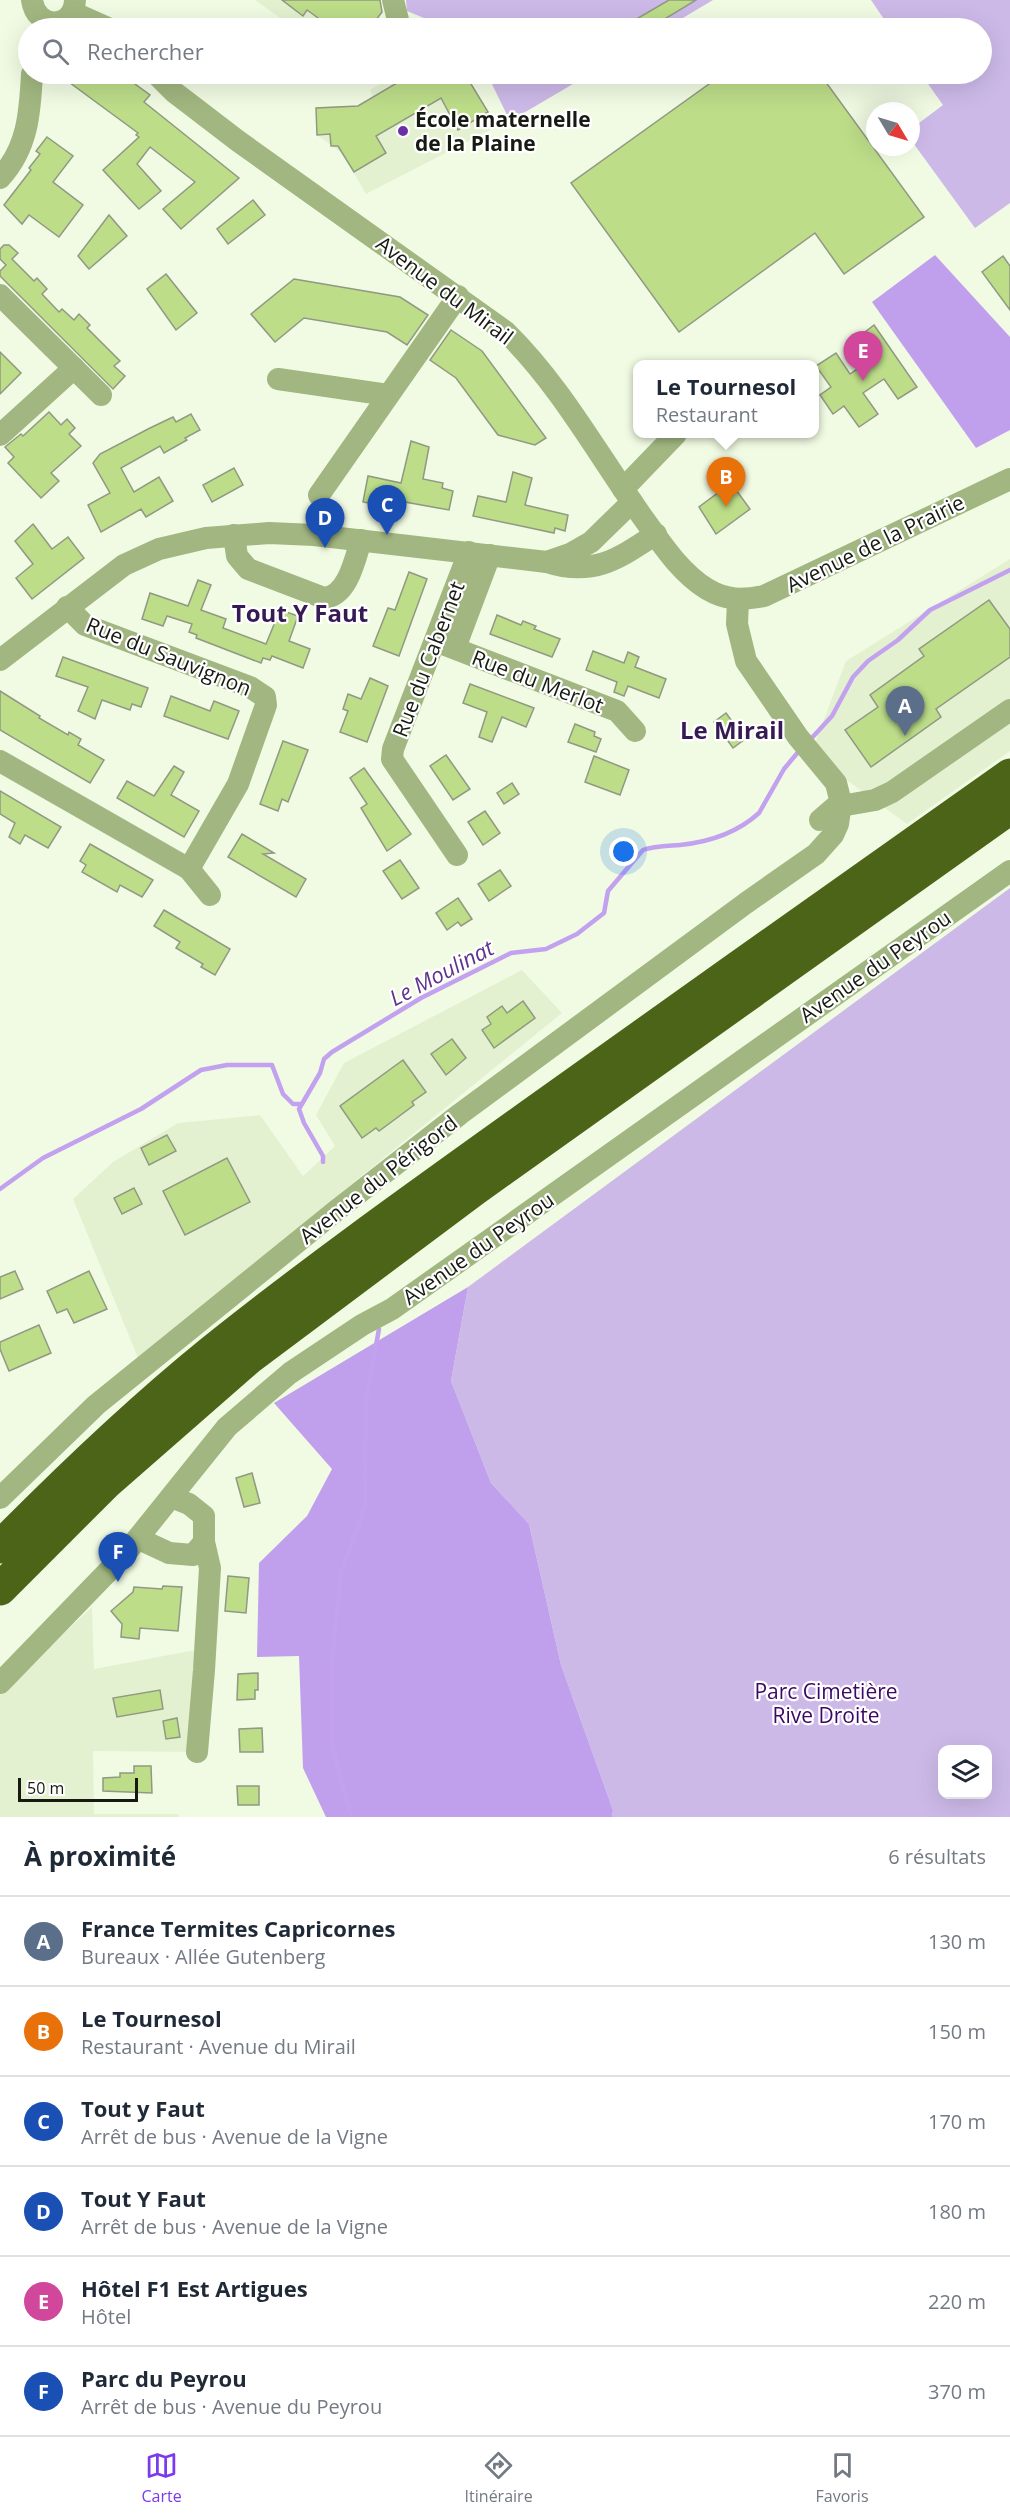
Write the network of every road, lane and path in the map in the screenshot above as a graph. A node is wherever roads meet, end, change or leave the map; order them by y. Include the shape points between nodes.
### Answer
1 (393, 0) edge
2 (398, 18) edge
3 (31, 84) edge
4 (166, 84) edge
5 (0, 178) edge
6 (0, 295) edge
7 (458, 296) junction
8 (74, 368) junction
9 (278, 379) dead end
10 (101, 395) dead end
11 (388, 395) junction
12 (0, 435) edge
13 (673, 438) edge
14 (1010, 479) edge
15 (319, 495) dead end
16 (628, 495) junction
17 (656, 534) junction
18 (234, 535) junction
19 (361, 540) junction
20 (480, 554) junction
21 (547, 562) junction
22 (738, 600) junction
23 (67, 607) junction
24 (445, 644) junction
25 (0, 660) edge
26 (1010, 710) edge
27 (635, 731) dead end
28 (804, 745) junction
29 (0, 761) edge
30 (1010, 775) edge
31 (820, 776) junction
32 (841, 807) junction
33 (1010, 808) edge
34 (820, 820) junction
35 (457, 855) dead end
36 (189, 869) junction
37 (1010, 871) edge
38 (774, 883) junction
39 (210, 895) dead end
40 (171, 1497) junction
41 (0, 1498) edge
42 (139, 1539) junction
43 (204, 1542) junction
44 (0, 1548) edge
45 (0, 1589) edge
46 (0, 1683) edge
47 (196, 1752) dead end

1 - 2 street
3 - 5 street via 25,137
4 - 7 street, Avenue du Mirail via 238,141
6 - 8 street
7 - 11 street
7 - 16 street, Avenue du Mirail via 522,348
8 - 10 street
8 - 12 street
9 - 11 street
11 - 15 street
13 - 16 street
14 - 22 street, Avenue de la Prairie via 764,596
16 - 17 street, Avenue du Mirail
16 - 21 street via 591,542
17 - 21 street via 597,567 565,568
17 - 22 street, Avenue du Mirail via 688,575 709,591
18 - 19 street via 290,533
18 - 19 street via 237,556 248,569 324,598 337,594 343,587
18 - 23 street via 179,544 140,556
19 - 20 street
20 - 21 street
20 - 24 street, Rue du Cabernet
22 - 28 street, Avenue du Périgord via 737,624 746,661
23 - 25 street
23 - 36 street, Rue du Sauvignon via 85,626 250,687 265,697 266,705 238,784
24 - 27 street, Rue du Merlot via 617,711
24 - 35 street, Rue du Cabernet via 393,748 392,759
26 - 32 street via 892,792
28 - 31 street, Avenue du Périgord
28 - 32 street, Avenue du Périgord via 836,783
29 - 36 street
30 - 44 highway via 324,1264 146,1408
31 - 32 street via 832,802
31 - 34 street, Avenue du Périgord via 824,801
32 - 34 street via 830,810
32 - 38 street, Avenue du Périgord via 838,824 826,844
33 - 45 highway via 475,1189 249,1358 106,1483
34 - 38 street, Avenue du Périgord via 807,845
36 - 39 street
37 - 40 street, Avenue du Peyrou via 392,1309 362,1324 290,1373 227,1427
38 - 41 street, Avenue du Périgord via 371,1183 71,1427
40 - 42 street, Avenue du Peyrou
40 - 43 street via 204,1516
42 - 43 street via 169,1553 193,1555
42 - 46 street, Avenue du Peyrou
43 - 47 street via 210,1568

